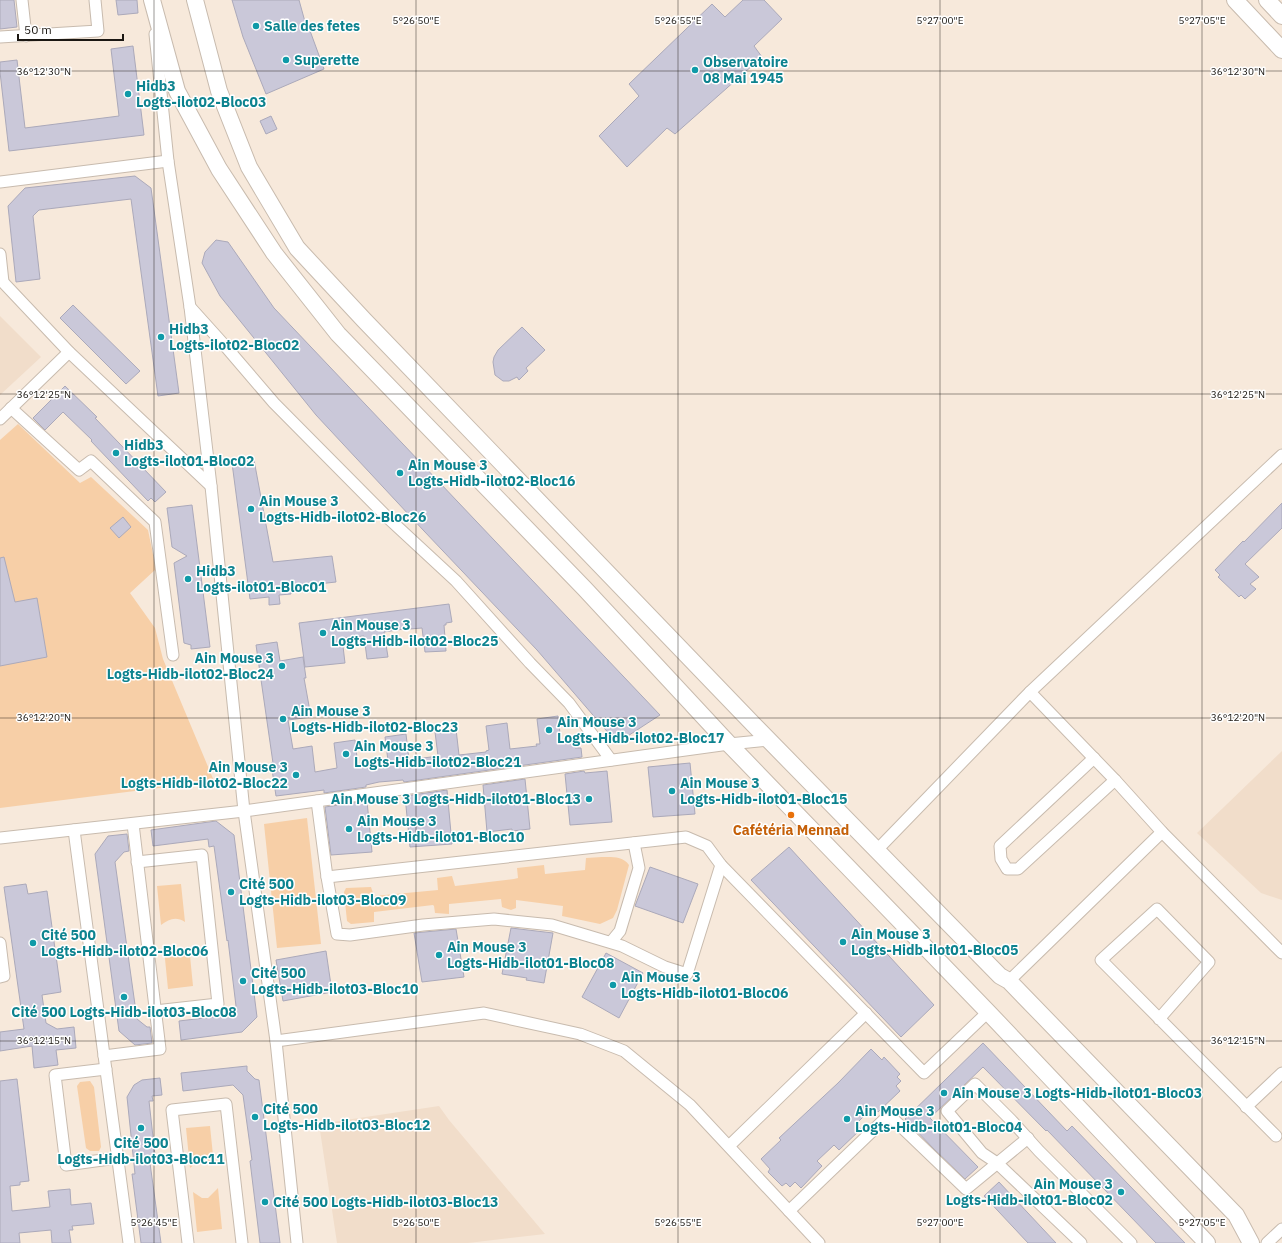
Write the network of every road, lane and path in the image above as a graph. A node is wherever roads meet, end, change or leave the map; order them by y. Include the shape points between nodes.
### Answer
1 (22, 0) edge
2 (95, 0) edge
3 (195, 0) edge
4 (1235, 0) edge
5 (1267, 0) edge
6 (152, 2) edge
7 (1282, 16) edge
8 (26, 36) junction
9 (0, 37) edge
10 (1282, 50) edge
11 (168, 161) junction
12 (0, 182) edge
13 (0, 254) edge
14 (2, 280) edge
15 (190, 306) junction
16 (69, 352) junction
17 (11, 408) junction
18 (0, 419) edge
19 (1282, 456) edge
20 (211, 486) junction
21 (174, 655) dead end
22 (1030, 692) junction
23 (770, 740) junction
24 (729, 744) junction
25 (1094, 758) junction
26 (611, 760) junction
27 (1115, 780) junction
28 (317, 800) junction
29 (244, 810) junction
30 (133, 824) junction
31 (74, 830) junction
32 (1162, 832) junction
33 (0, 838) edge
34 (634, 843) junction
35 (877, 850) junction
36 (138, 862) junction
37 (722, 865) junction
38 (327, 877) junction
39 (611, 942) junction
40 (0, 943) edge
41 (1282, 953) edge
42 (0, 976) edge
43 (1009, 981) junction
44 (155, 1011) junction
45 (988, 1012) junction
46 (866, 1013) junction
47 (1159, 1018) junction
48 (276, 1041) junction
49 (104, 1056) junction
50 (106, 1069) junction
51 (1282, 1073) edge
52 (1246, 1107) junction
53 (1276, 1136) dead end
54 (1028, 1138) junction
55 (729, 1146) junction
56 (118, 1158) junction
57 (997, 1163) junction
58 (789, 1211) junction
59 (1282, 1229) edge
60 (129, 1243) edge
61 (188, 1243) edge
62 (242, 1243) edge
63 (297, 1243) edge
64 (819, 1243) edge
65 (1082, 1243) edge
66 (1131, 1243) edge
67 (1207, 1243) edge
68 (1251, 1243) edge
69 (1267, 1243) edge

1 - 8 street
2 - 8 street via 98,31
3 - 23 street via 219,91 250,167 297,248
4 - 10 street
5 - 7 street
6 - 11 street
6 - 24 street via 177,91 218,168 274,253 338,334 585,589
8 - 9 street
11 - 12 street
11 - 15 street
13 - 14 street
14 - 16 street
15 - 20 street
15 - 26 street via 274,403 388,518 456,581 530,664 570,703
16 - 17 street
16 - 20 street
17 - 18 street
17 - 21 street via 79,470 90,461 155,522
19 - 22 street
20 - 29 street
22 - 25 street
22 - 35 street
23 - 24 street
23 - 35 street
24 - 26 street
24 - 45 street
25 - 27 street
25 - 27 street via 1000,846 1001,859 1007,869 1018,869
26 - 28 street
27 - 32 street
28 - 29 street
28 - 38 street
29 - 30 street
29 - 48 street
30 - 31 street
30 - 36 street
31 - 33 street
31 - 49 street
32 - 41 street
32 - 43 street
34 - 37 street via 686,837 707,846
34 - 38 street
34 - 39 street via 639,868 620,931
35 - 43 street via 1000,976
36 - 44 street
36 - 44 street via 202,855 218,1004
37 - 39 street via 687,974 665,967
37 - 46 street
38 - 39 street via 337,934 350,935 494,919 552,924
40 - 42 street via 4,976
43 - 68 street via 1236,1215
44 - 49 street via 160,1049
45 - 46 street via 924,1072
45 - 67 street
46 - 55 street
47 - 47 street via 1102,960 1157,909 1209,962
47 - 52 street
48 - 55 street via 484,1013 580,1034 624,1051 690,1105
48 - 63 street
49 - 50 street
50 - 56 street
50 - 56 street via 55,1075 66,1165
51 - 52 street
52 - 53 street
54 - 57 street
54 - 57 street via 975,1084 947,1111 982,1153
54 - 66 street
55 - 58 street
56 - 60 street
57 - 58 street via 966,1189 889,1115
57 - 65 street
58 - 64 street
59 - 69 street
61 - 62 street via 172,1110 226,1104

